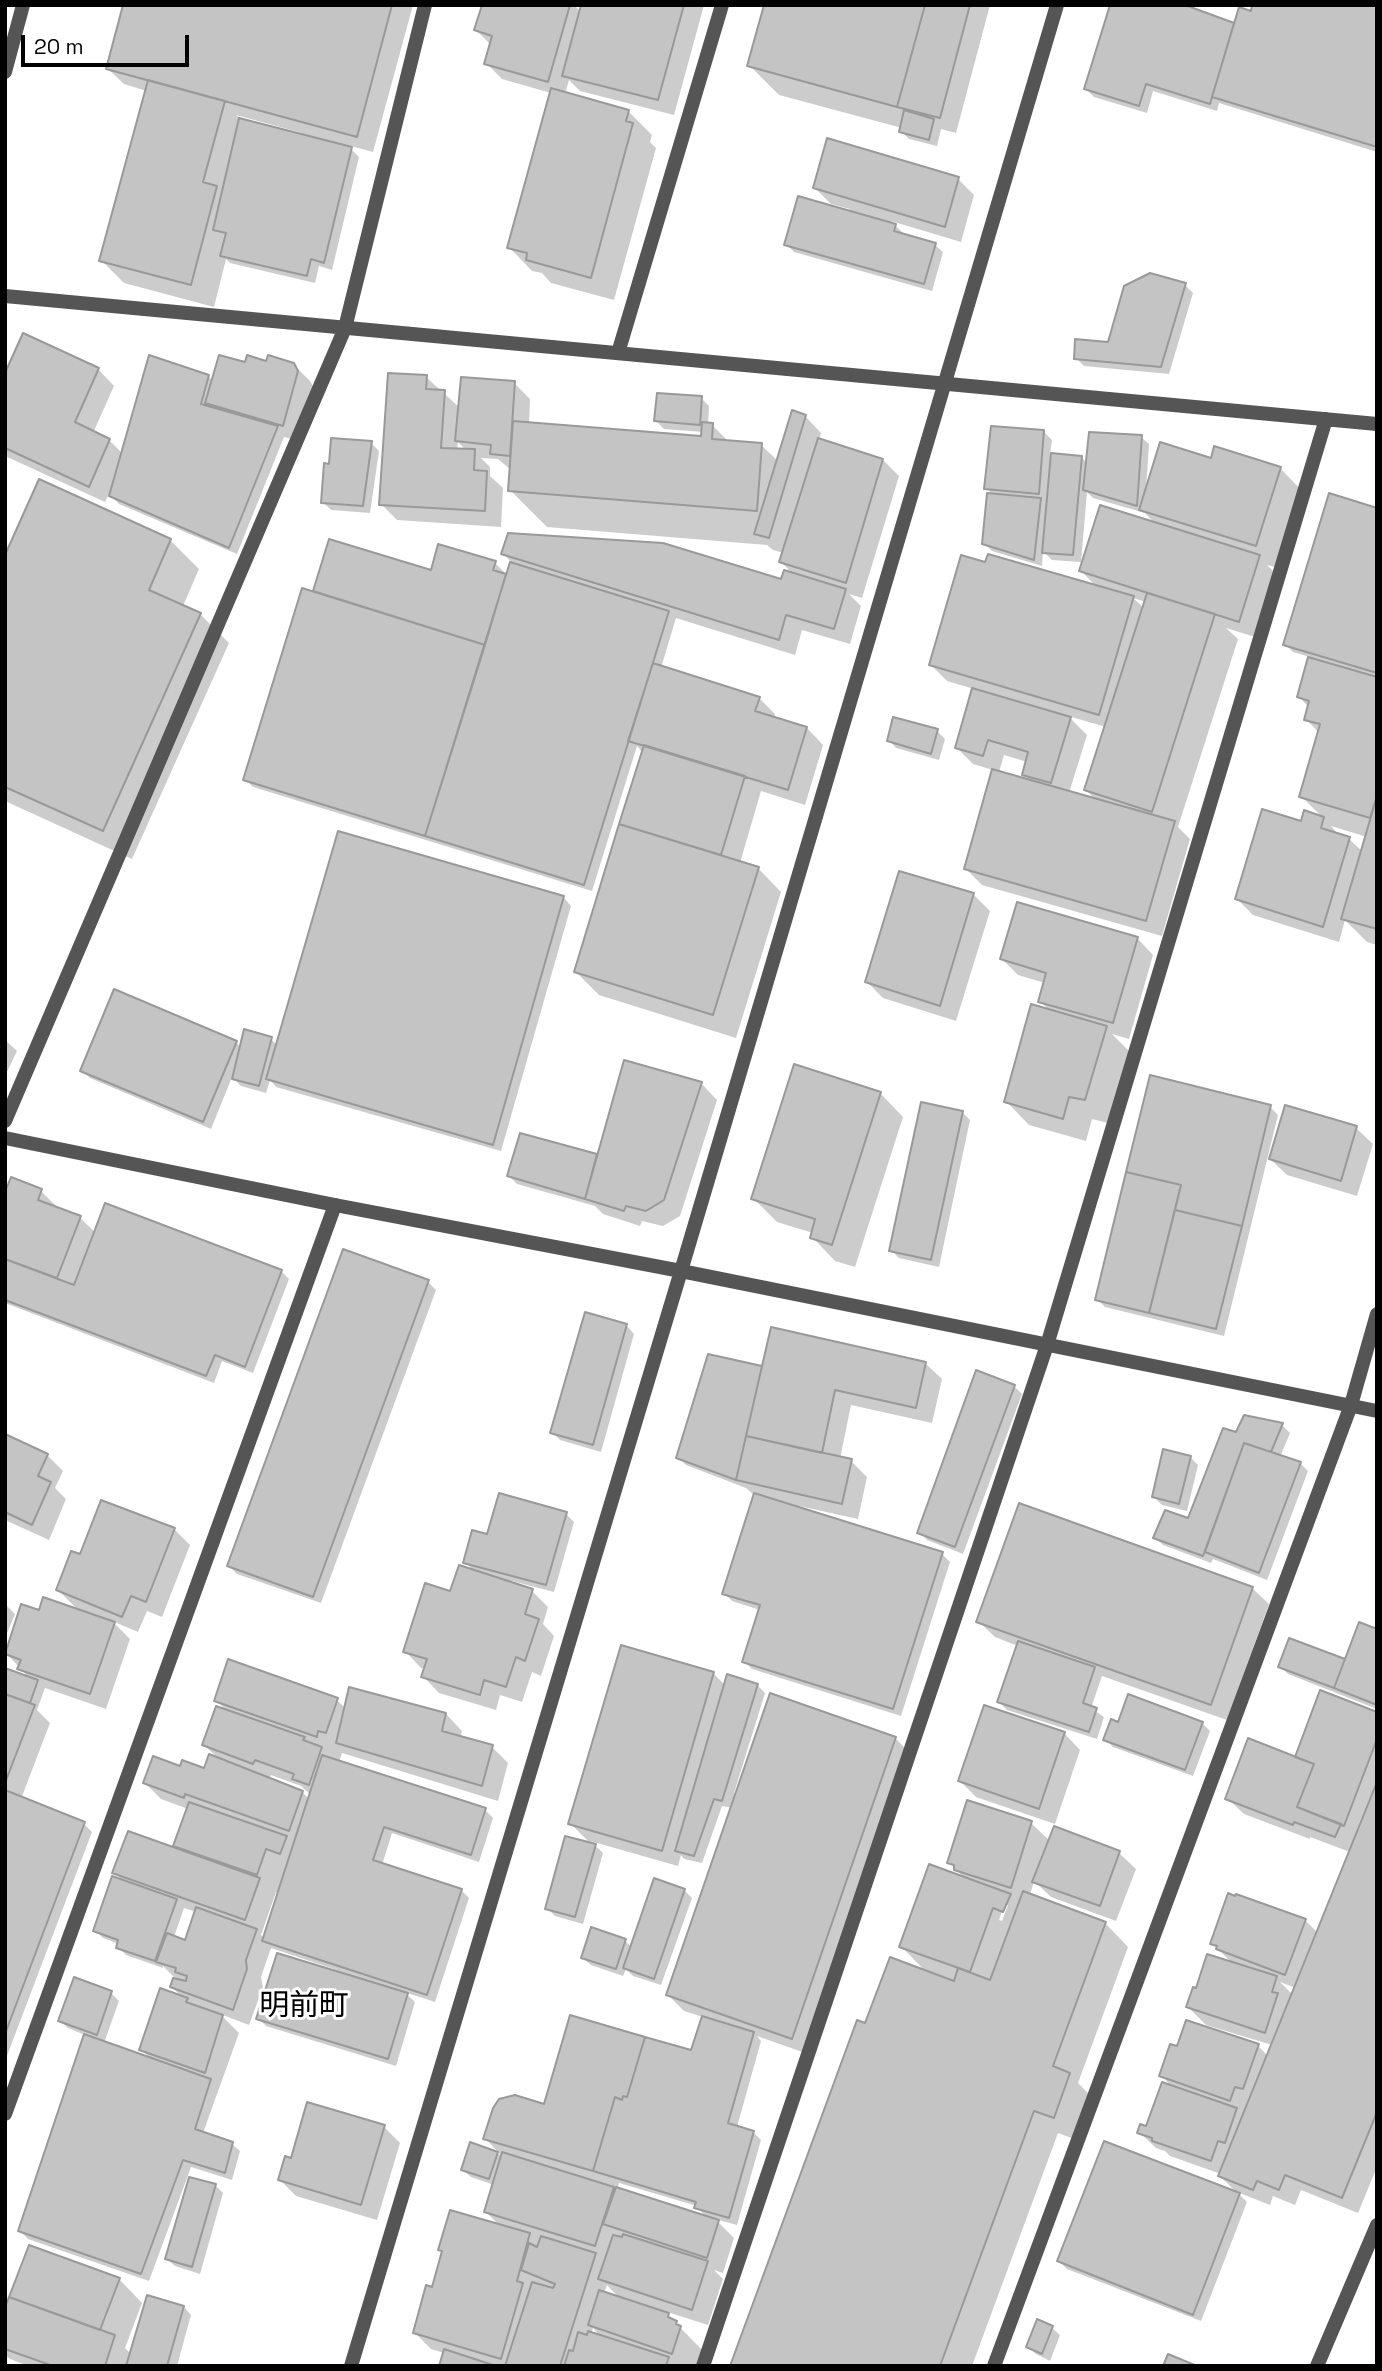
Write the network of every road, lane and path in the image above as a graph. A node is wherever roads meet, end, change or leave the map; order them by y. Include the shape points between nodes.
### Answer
1 (23, 5) edge
2 (425, 5) edge
3 (722, 5) edge
4 (1056, 5) edge
5 (5, 72) edge
6 (5, 296) edge
7 (345, 328) junction
8 (618, 353) junction
9 (945, 384) junction
10 (1326, 419) junction
11 (1377, 424) edge
12 (5, 1121) edge
13 (5, 1138) edge
14 (335, 1206) junction
15 (681, 1270) junction
16 (1377, 1314) edge
17 (1047, 1345) junction
18 (1351, 1405) junction
19 (1377, 1410) edge
20 (5, 2114) edge
21 (1377, 2225) edge
22 (351, 2366) edge
23 (702, 2366) edge
24 (994, 2366) edge
25 (1317, 2366) edge

1 - 5 street
2 - 7 street
3 - 8 street
4 - 9 street
6 - 7 street
7 - 8 street
7 - 12 street
8 - 9 street
9 - 10 street
9 - 15 street
10 - 11 street
10 - 17 street
13 - 14 street
14 - 15 street
14 - 20 street
15 - 17 street
15 - 22 street
16 - 18 street
17 - 18 street
17 - 23 street
18 - 19 street
18 - 24 street
21 - 25 street

